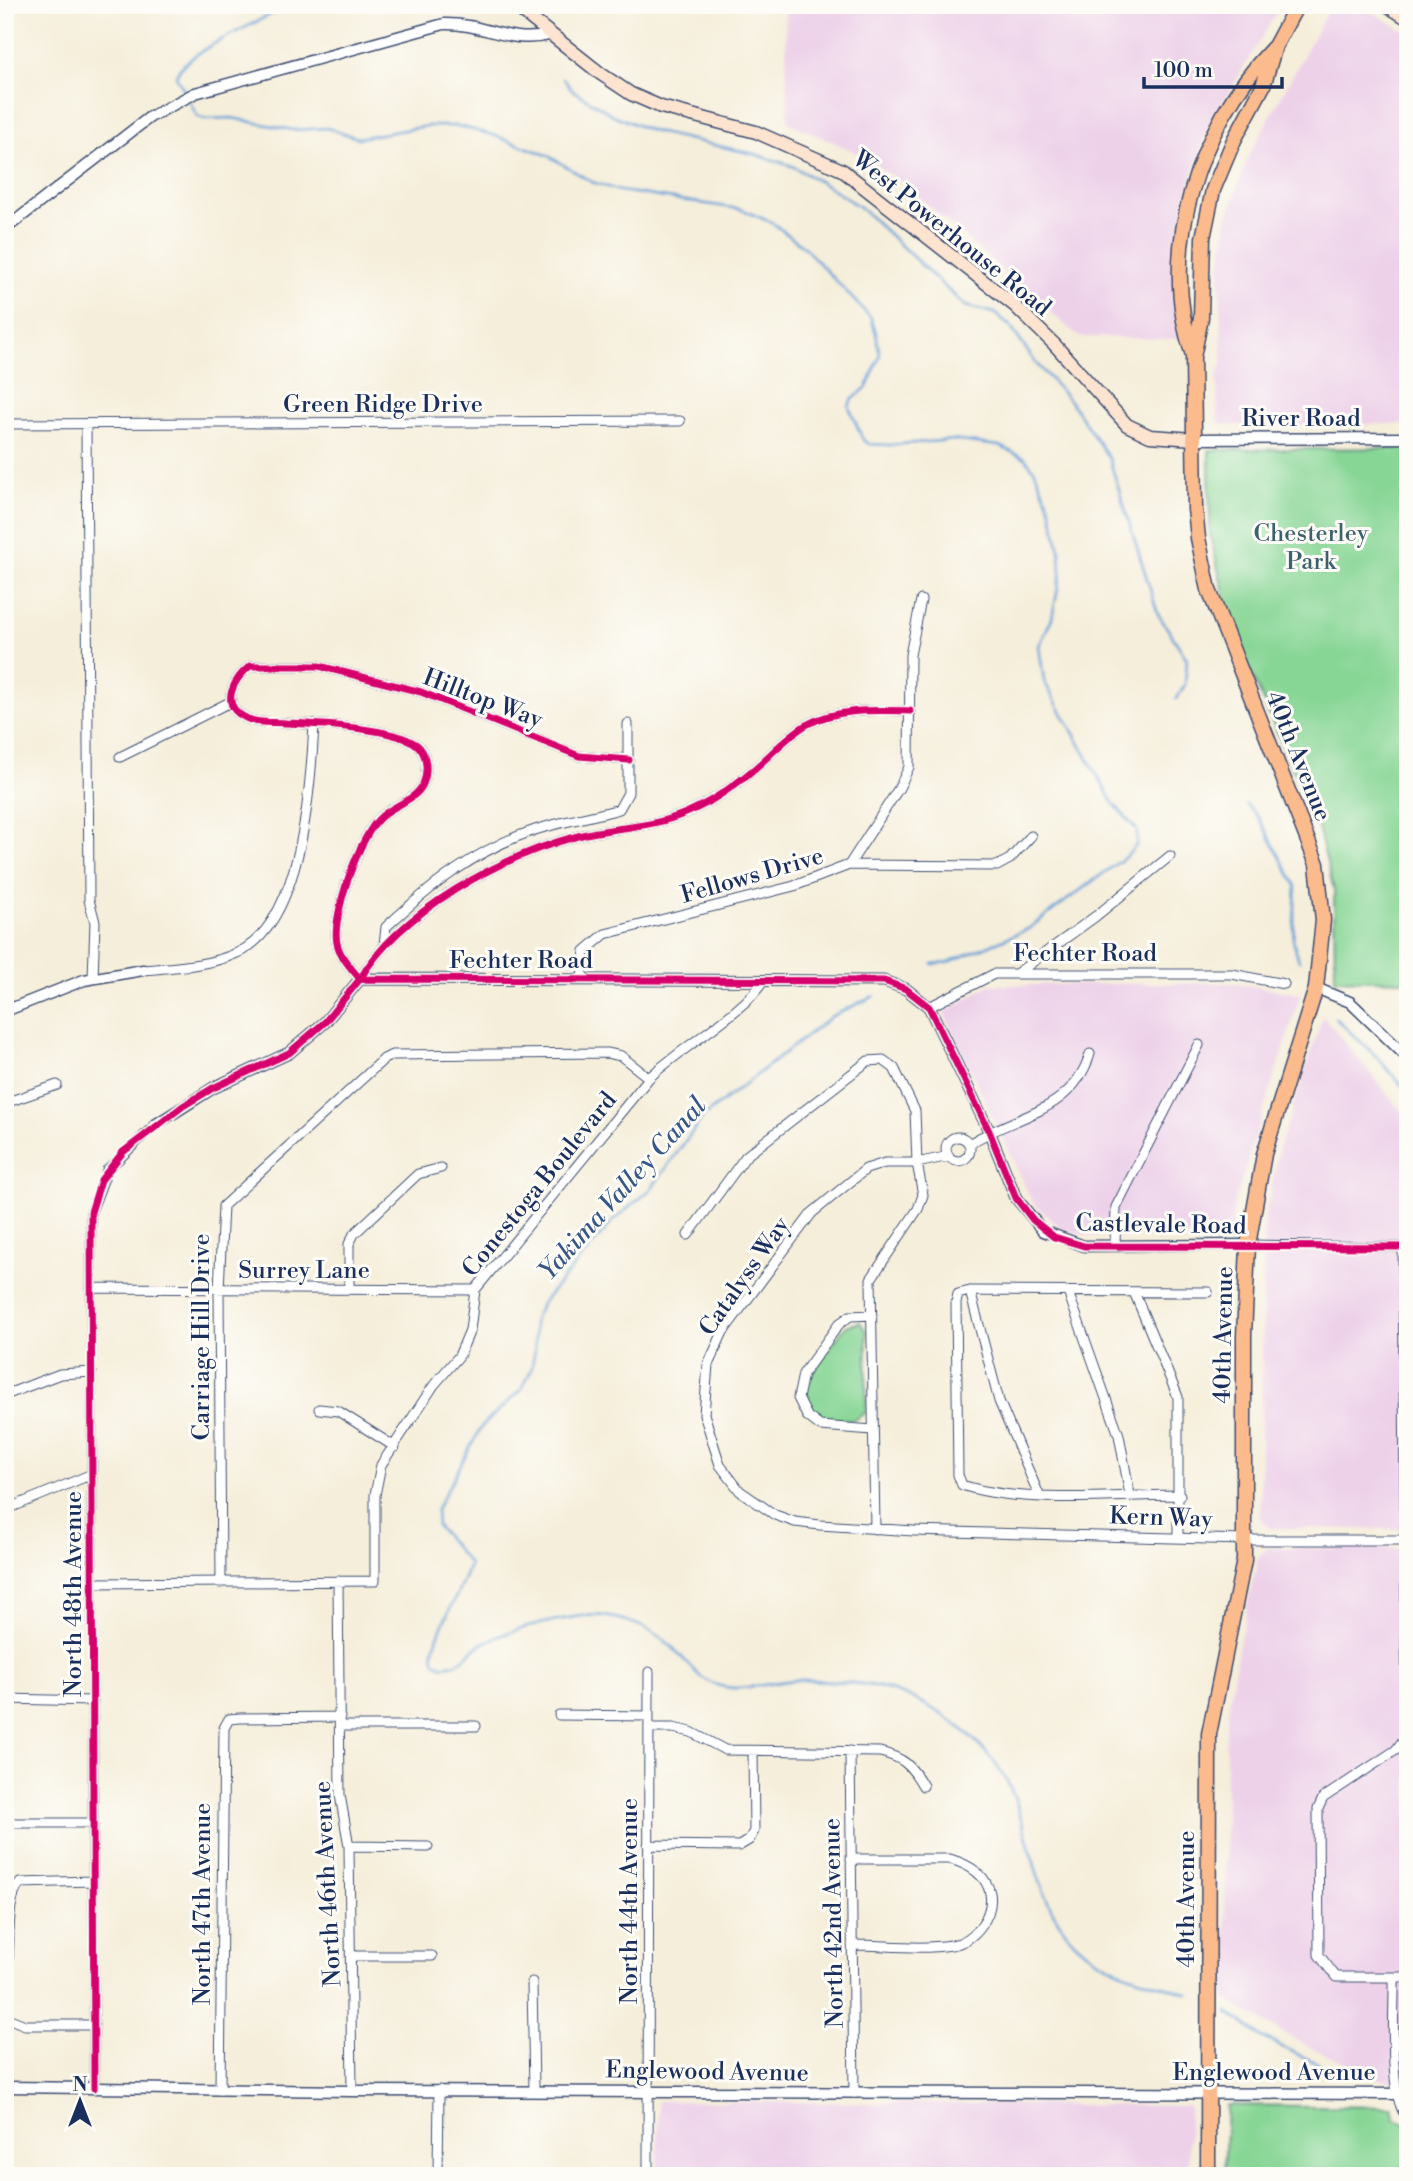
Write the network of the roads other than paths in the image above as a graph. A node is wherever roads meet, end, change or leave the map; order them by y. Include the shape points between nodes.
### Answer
1 (514, 5) edge
2 (1297, 5) edge
3 (1386, 5) edge
4 (1408, 19) edge
5 (550, 35) junction
6 (1275, 47) junction
7 (5, 229) edge
8 (1194, 357) junction
9 (680, 421) dead end
10 (5, 424) edge
11 (86, 425) junction
12 (1408, 438) edge
13 (1195, 439) junction
14 (921, 600) dead end
15 (230, 702) junction
16 (910, 710) junction
17 (314, 724) junction
18 (628, 724) dead end
19 (120, 757) dead end
20 (629, 760) junction
21 (1031, 836) dead end
22 (1170, 856) dead end
23 (849, 865) junction
24 (384, 945) junction
25 (143, 970) joint
26 (1016, 974) junction
27 (93, 978) junction
28 (360, 979) junction
29 (582, 979) junction
30 (764, 980) junction
31 (1284, 984) dead end
32 (1316, 988) junction
33 (929, 1007) junction
34 (5, 1011) edge
35 (1199, 1045) dead end
36 (1090, 1054) dead end
37 (1408, 1058) edge
38 (649, 1078) junction
39 (57, 1084) dead end
40 (5, 1103) edge
41 (155, 1125) joint
42 (989, 1131) junction
43 (969, 1144) junction
44 (949, 1156) junction
45 (917, 1163) junction
46 (440, 1168) dead end
47 (688, 1235) dead end
48 (1248, 1245) junction
49 (1115, 1246) junction
50 (1406, 1247) edge
51 (91, 1288) junction
52 (219, 1289) junction
53 (349, 1289) junction
54 (475, 1290) junction
55 (970, 1290) junction
56 (1068, 1292) junction
57 (1134, 1292) junction
58 (1208, 1292) dead end
59 (872, 1315) junction
60 (92, 1372) junction
61 (5, 1395) edge
62 (319, 1409) dead end
63 (873, 1430) junction
64 (395, 1447) junction
65 (92, 1474) junction
66 (1039, 1495) junction
67 (1130, 1495) junction
68 (1180, 1495) junction
69 (5, 1510) edge
70 (875, 1529) junction
71 (914, 1531) joint
72 (1178, 1536) junction
73 (1245, 1540) junction
74 (1406, 1540) edge
75 (338, 1581) junction
76 (92, 1583) junction
77 (221, 1583) junction
78 (649, 1672) dead end
79 (5, 1699) edge
80 (93, 1701) junction
81 (559, 1715) dead end
82 (649, 1716) junction
83 (340, 1721) junction
84 (476, 1726) dead end
85 (649, 1728) junction
86 (753, 1751) junction
87 (850, 1751) junction
88 (923, 1786) dead end
89 (5, 1823) edge
90 (93, 1823) junction
91 (648, 1845) junction
92 (349, 1846) junction
93 (428, 1847) dead end
94 (851, 1859) junction
95 (93, 1881) junction
96 (852, 1945) junction
97 (351, 1956) junction
98 (432, 1956) dead end
99 (1394, 1977) junction
100 (1408, 1977) edge
101 (5, 1982) edge
102 (532, 1982) dead end
103 (5, 2017) edge
104 (94, 2025) junction
105 (5, 2087) edge
106 (94, 2088) junction
107 (220, 2090) junction
108 (439, 2090) junction
109 (534, 2090) junction
110 (352, 2091) junction
111 (647, 2092) junction
112 (854, 2093) junction
113 (1210, 2093) junction
114 (1402, 2094) edge
115 (1408, 2118) edge
116 (438, 2176) edge
117 (648, 2176) edge
118 (1208, 2176) edge

1 - 5 main road, West Powerhouse Road
2 - 6 main road
3 - 4 main road
5 - 7 street via 520,40 478,27 434,26 195,93 150,117
5 - 13 main road, West Powerhouse Road via 615,84 648,102 756,132 842,170 1014,305 1126,425 1150,436
6 - 8 main road via 1263,86 1213,190 1203,238 1201,318
6 - 8 main road via 1253,69 1227,111 1195,180 1180,269 1184,328
8 - 13 main road, 40th Avenue
9 - 11 street, Green Ridge Drive
10 - 11 street, Green Ridge Drive
11 - 27 street
12 - 13 street, River Road
13 - 32 main road, 40th Avenue via 1198,538 1209,590 1317,864 1323,920
14 - 16 street, Fellows Drive via 910,655
15 - 17 street via 243,717 254,721
15 - 19 street
15 - 20 street, Hilltop Way via 233,681 250,666 319,666 421,692 579,756
16 - 23 street, Fellows Drive via 906,778
16 - 24 street via 856,712 807,725 708,802 669,820 578,836 512,859 437,903
17 - 25 street via 312,777 295,859 275,918 261,938 239,953 209,962
17 - 28 street via 412,740 422,750 426,764 421,788 381,816 358,849 335,929 341,955
18 - 20 street
20 - 24 street via 628,793 620,809 532,831 491,848 410,905 386,927
21 - 23 street via 997,866
22 - 26 street
23 - 29 street, Fellows Drive via 794,886 604,934 585,951
24 - 28 street
25 - 27 street
26 - 31 street, Fechter Road via 1232,974
26 - 33 street, Fechter Road via 985,976
27 - 34 street
28 - 29 street, Fechter Road
28 - 41 street via 325,1022 289,1054 213,1088
29 - 30 street, Fechter Road
30 - 33 street, Fechter Road via 884,981 906,989
30 - 38 street, Conestoga Boulevard via 749,999
32 - 37 street via 1350,1002
32 - 48 main road, 40th Avenue via 1264,1154
33 - 42 street, Castlevale Road
35 - 49 street via 1116,1208
36 - 42 street, Catalyss Way via 1083,1075 1065,1096
38 - 52 street, Carriage Hill Drive via 621,1056 607,1053 399,1054 384,1059 223,1206
38 - 54 street, Conestoga Boulevard
39 - 40 street
41 - 51 street, North 48th Avenue via 123,1152 100,1180 91,1212
42 - 43 street, Catalyss Way
42 - 49 street, Castlevale Road via 1016,1198 1044,1231 1084,1246
43 - 44 street, Catalyss Way via 962,1159
43 - 44 street, Catalyss Way via 959,1137 951,1139 946,1149
44 - 45 street, Catalyss Way
45 - 47 street via 915,1111 889,1063 868,1061 746,1156
45 - 59 street via 921,1202 871,1279
45 - 70 street, Catalyss Way via 873,1166 812,1213 723,1332 704,1385 707,1431 720,1465 740,1491 775,1515 795,1522
46 - 53 street via 418,1174 354,1234 348,1253
48 - 49 street, Castlevale Road
48 - 50 street, Castlevale Road
48 - 73 main road, 40th Avenue
50 - 74 street
51 - 52 street, Surrey Lane
51 - 60 street, North 48th Avenue
52 - 53 street, Surrey Lane
52 - 77 street, Carriage Hill Drive
53 - 54 street, Surrey Lane
54 - 64 street, Conestoga Boulevard via 465,1344
55 - 56 street
55 - 66 street via 999,1401
55 - 66 street via 958,1294 956,1303 958,1475 962,1485 980,1491
56 - 57 street
56 - 67 street via 1119,1435
57 - 58 street
57 - 68 street via 1178,1397
59 - 63 street
59 - 63 street via 850,1316 839,1324 803,1374 798,1398 807,1416 820,1426
60 - 61 street via 60,1374
60 - 65 street, North 48th Avenue
62 - 64 street via 338,1411
63 - 70 street
64 - 75 street, Conestoga Boulevard via 381,1465 377,1482 375,1581
65 - 69 street
65 - 76 street, North 48th Avenue
66 - 67 street
67 - 68 street
68 - 72 street
70 - 71 street, Catalyss Way
71 - 72 street, Kern Way
72 - 73 street, Kern Way
73 - 74 street, Kern Way
73 - 113 main road, 40th Avenue via 1209,1734
74 - 99 street via 1407,1735 1396,1750 1323,1798 1318,1809 1319,1955 1336,1977
75 - 77 street, Conestoga Boulevard
75 - 83 street
76 - 77 street, Conestoga Boulevard
76 - 80 street, North 48th Avenue
78 - 82 street, North 44th Avenue
79 - 80 street
80 - 90 street, North 48th Avenue
81 - 82 street
82 - 85 street, North 44th Avenue
83 - 84 street
83 - 92 street, North 46th Avenue via 340,1795
83 - 107 street, North 47th Avenue via 229,1719 223,1735
85 - 86 street via 673,1728 725,1750
85 - 91 street, North 44th Avenue
86 - 87 street
86 - 91 street via 754,1830 749,1840 739,1846
87 - 88 street via 899,1757 911,1765
87 - 94 street, North 42nd Avenue
89 - 90 street
90 - 95 street, North 48th Avenue
91 - 111 street, North 44th Avenue
92 - 93 street
92 - 97 street, North 46th Avenue
94 - 96 street, North 42nd Avenue
94 - 96 street via 950,1859 983,1879 990,1902 976,1932 953,1945
95 - 101 street via 29,1881 16,1888
95 - 104 street, North 48th Avenue
96 - 112 street, North 42nd Avenue
97 - 98 street
97 - 110 street, North 46th Avenue
99 - 100 street
99 - 114 street
102 - 109 street
103 - 104 street via 25,2025
104 - 106 street, North 48th Avenue
105 - 106 street, Englewood Avenue
106 - 107 street, Englewood Avenue
107 - 110 street, Englewood Avenue
108 - 109 street, Englewood Avenue
108 - 110 street, Englewood Avenue
108 - 116 street
109 - 111 street, Englewood Avenue
111 - 112 street, Englewood Avenue
111 - 117 street, North 44th Avenue
112 - 113 street, Englewood Avenue
113 - 114 street, Englewood Avenue
113 - 118 main road, 40th Avenue
114 - 115 street via 1402,2113

